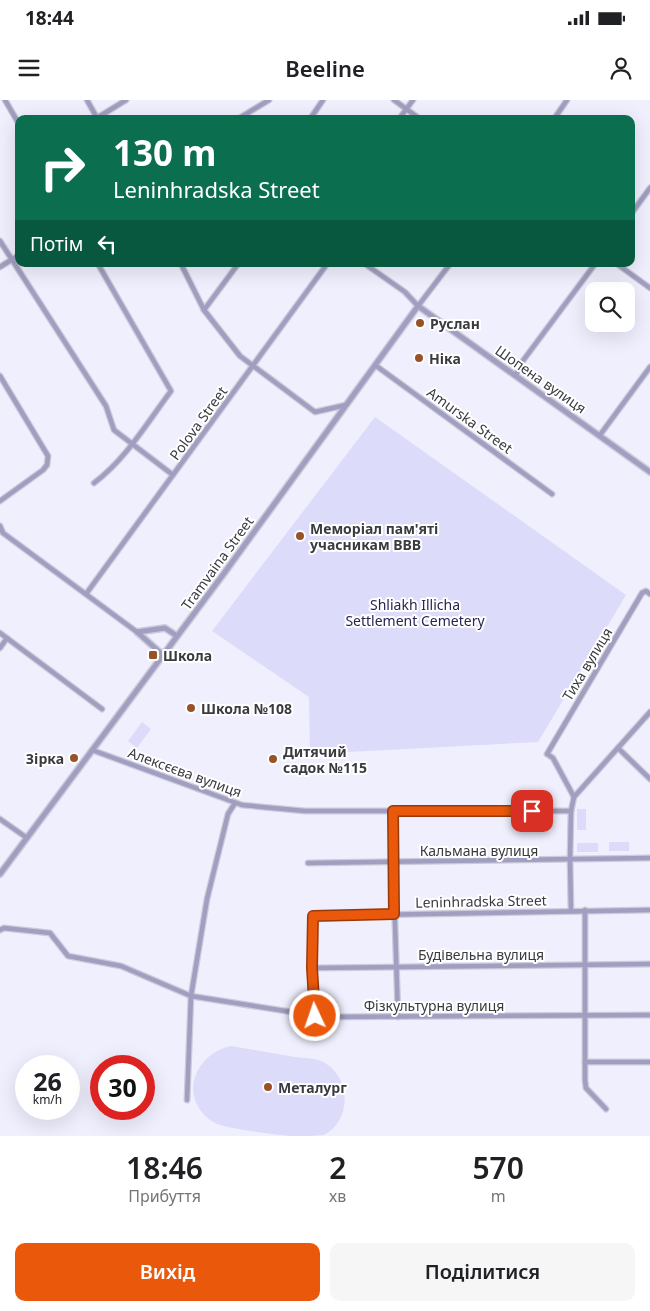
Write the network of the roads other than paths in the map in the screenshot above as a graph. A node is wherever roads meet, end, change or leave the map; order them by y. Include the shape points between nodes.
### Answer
1 (5, 100) edge
2 (87, 100) edge
3 (126, 100) edge
4 (269, 100) edge
5 (323, 100) edge
6 (394, 100) edge
7 (413, 100) edge
8 (567, 100) edge
9 (406, 108) junction
10 (95, 115) edge
11 (102, 115) edge
12 (245, 115) edge
13 (313, 115) edge
14 (402, 115) edge
15 (415, 115) edge
16 (557, 115) edge
17 (15, 117) edge
18 (650, 188) edge
19 (635, 209) edge
20 (0, 241) edge
21 (15, 257) edge
22 (12, 259) junction
23 (15, 264) edge
24 (0, 267) edge
25 (17, 267) edge
26 (100, 267) edge
27 (182, 267) edge
28 (236, 267) edge
29 (325, 267) edge
30 (370, 267) edge
31 (448, 267) edge
32 (592, 267) edge
33 (621, 267) edge
34 (650, 288) edge
35 (418, 306) junction
36 (204, 310) junction
37 (375, 365) junction
38 (650, 366) edge
39 (252, 367) junction
40 (516, 375) junction
41 (0, 376) edge
42 (346, 405) junction
43 (600, 435) junction
44 (132, 444) junction
45 (650, 472) edge
46 (173, 475) junction
47 (94, 483) dead end
48 (552, 494) dead end
49 (0, 501) edge
50 (0, 526) edge
51 (1, 535) edge
52 (86, 594) junction
53 (650, 594) edge
54 (137, 632) junction
55 (0, 633) edge
56 (177, 636) junction
57 (7, 638) junction
58 (0, 648) edge
59 (163, 654) junction
60 (102, 709) dead end
61 (650, 712) edge
62 (618, 748) junction
63 (92, 750) junction
64 (650, 779) edge
65 (573, 799) junction
66 (235, 803) junction
67 (571, 810) junction
68 (393, 811) junction
69 (0, 819) edge
70 (27, 838) junction
71 (650, 858) edge
72 (570, 860) junction
73 (308, 862) dead end
74 (392, 862) junction
75 (0, 874) edge
76 (571, 910) junction
77 (585, 910) junction
78 (650, 910) edge
79 (394, 914) junction
80 (0, 930) edge
81 (585, 964) junction
82 (650, 964) edge
83 (396, 966) junction
84 (312, 968) junction
85 (191, 996) junction
86 (585, 1015) junction
87 (650, 1015) edge
88 (315, 1016) junction
89 (398, 1017) junction
90 (585, 1062) junction
91 (650, 1062) edge
92 (187, 1100) dead end
93 (606, 1109) dead end

1 - 17 street
2 - 10 street
3 - 11 street
4 - 12 street
5 - 13 street
6 - 9 street
7 - 9 street
8 - 16 street
9 - 14 street
9 - 15 street
18 - 19 street
20 - 22 street
21 - 22 street
22 - 23 street
22 - 24 street
25 - 44 street via 106,406 114,430
26 - 44 street via 171,391
27 - 36 street
28 - 36 street
29 - 39 street, Polova Street
30 - 35 street via 405,292
31 - 35 street, Tramvaina Street
32 - 40 street via 522,362
33 - 34 street
35 - 37 street, Tramvaina Street
35 - 40 street, Шопена вулиця
36 - 39 street
37 - 42 street, Tramvaina Street
37 - 48 street, Amurska Street
38 - 43 street
39 - 42 street via 314,412
39 - 46 street, Polova Street
40 - 43 street, Шопена вулиця
41 - 49 street via 48,456 43,470
42 - 56 street, Tramvaina Street
43 - 45 street, Шопена вулиця
44 - 46 street
44 - 47 street
46 - 52 street, Polova Street
50 - 51 street
51 - 52 street
52 - 54 street
53 - 65 street, Тиха вулиця via 642,593 547,754 553,758
54 - 56 street via 165,628
54 - 59 street
55 - 57 street
56 - 59 street, Tramvaina Street
57 - 58 street
57 - 60 street
59 - 63 street, Tramvaina Street
61 - 62 street
62 - 64 street
62 - 65 street
63 - 66 street, Алексєєва вулиця
63 - 70 street, Tramvaina Street
65 - 67 street
66 - 68 street, Алексєєва вулиця via 305,811
66 - 85 street via 228,814 207,899
67 - 68 street, Алексєєва вулиця
67 - 72 street
68 - 74 street
69 - 70 street
70 - 75 street, Tramvaina Street
71 - 72 street, Кальмана вулиця
72 - 74 street, Кальмана вулиця
72 - 76 street
73 - 74 street, Кальмана вулиця
74 - 79 street
76 - 77 street, Leninhradska Street
76 - 79 street, Leninhradska Street
77 - 78 street, Leninhradska Street
77 - 81 street
79 - 83 street
79 - 84 street, Leninhradska Street via 313,916
80 - 85 street, Фiзкультурна вулиця via 50,933 68,956 121,966
81 - 82 street, Будівельна вулиця
81 - 83 street, Будівельна вулиця
81 - 86 street
83 - 84 street, Будівельна вулиця
83 - 89 street
84 - 88 street
85 - 88 street, Фiзкультурна вулиця
85 - 92 street
86 - 87 street, Фiзкультурна вулиця
86 - 89 street, Фiзкультурна вулиця
86 - 90 street
88 - 89 street, Фiзкультурна вулиця
90 - 91 street
90 - 93 street via 586,1088

